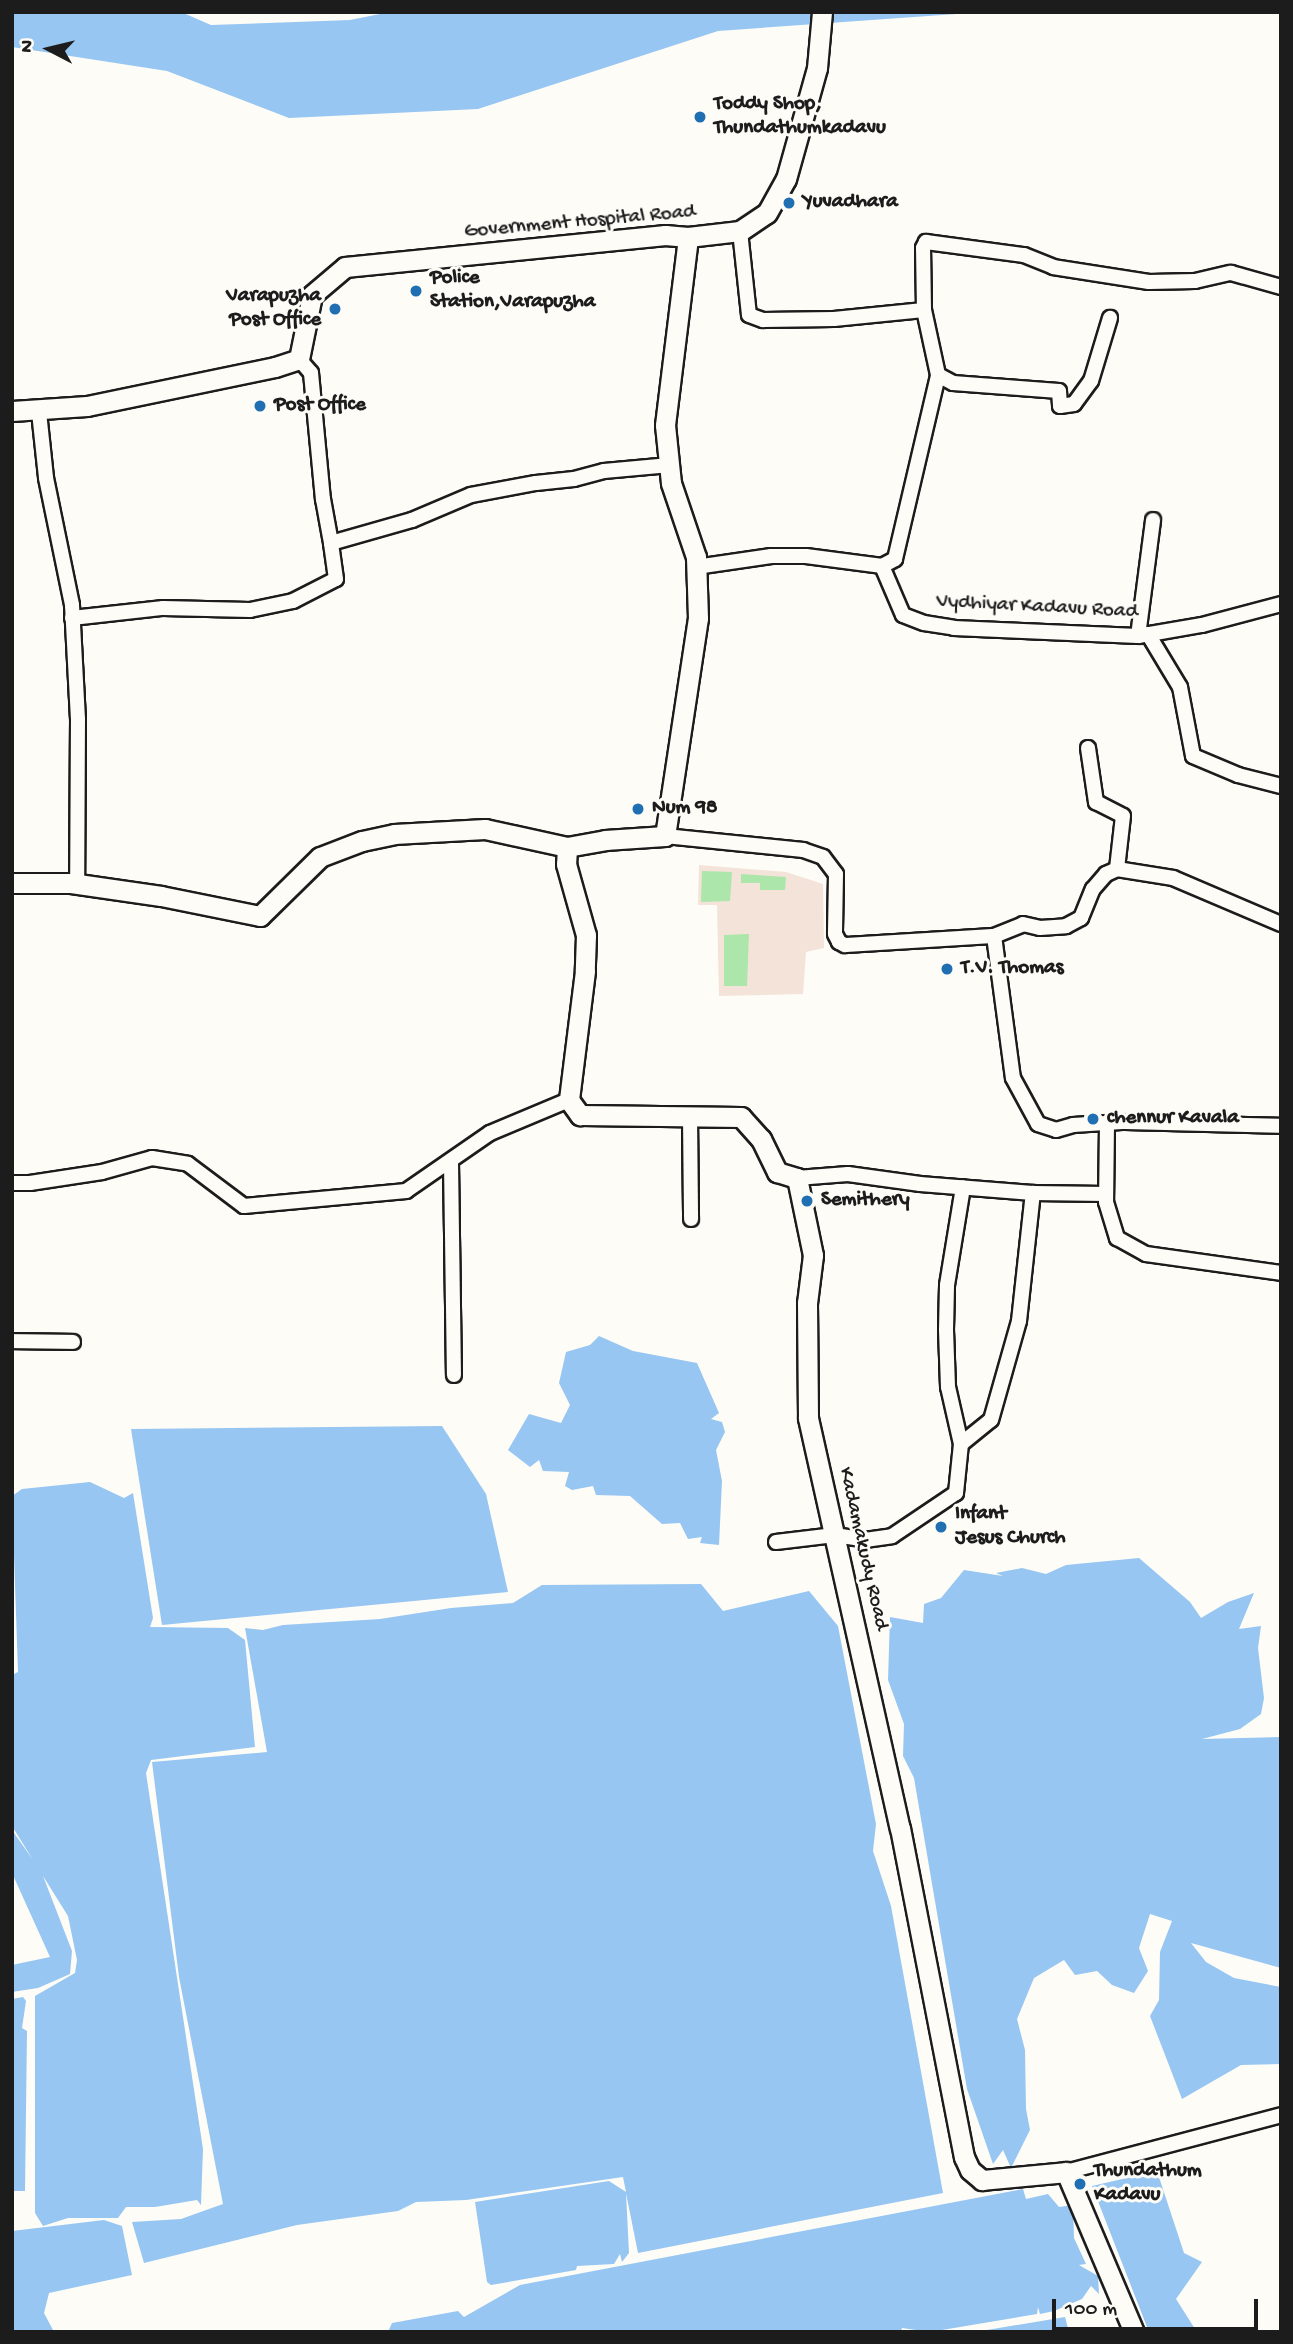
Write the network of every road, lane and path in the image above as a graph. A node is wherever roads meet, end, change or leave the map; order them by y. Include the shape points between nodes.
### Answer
1 (822, 12) edge
2 (740, 231) junction
3 (688, 237) junction
4 (1281, 287) edge
5 (924, 310) junction
6 (1110, 318) dead end
7 (299, 359) junction
8 (938, 375) junction
9 (12, 411) edge
10 (39, 412) junction
11 (670, 465) junction
12 (1153, 520) dead end
13 (331, 543) junction
14 (882, 566) junction
15 (696, 567) junction
16 (1281, 604) edge
17 (72, 618) junction
18 (1143, 635) junction
19 (1088, 748) dead end
20 (1281, 786) edge
21 (665, 836) junction
22 (568, 847) junction
23 (1116, 869) junction
24 (12, 883) edge
25 (77, 886) junction
26 (1281, 924) edge
27 (994, 936) junction
28 (569, 1100) junction
29 (690, 1117) junction
30 (1107, 1124) junction
31 (1281, 1126) edge
32 (451, 1163) junction
33 (797, 1178) junction
34 (12, 1183) edge
35 (963, 1187) junction
36 (1033, 1193) junction
37 (1106, 1194) junction
38 (691, 1219) dead end
39 (1281, 1273) edge
40 (12, 1341) edge
41 (73, 1342) dead end
42 (454, 1375) dead end
43 (961, 1444) junction
44 (835, 1535) junction
45 (776, 1542) dead end
46 (1281, 2115) edge
47 (1066, 2172) junction
48 (1134, 2332) edge

1 - 2 street, Government Hospital Road via 817,68 786,179 767,213
2 - 3 street, Government Hospital Road
2 - 5 street via 749,315 762,320 834,319
3 - 7 street, Government Hospital Road via 665,235 345,267 312,295
3 - 11 street via 665,425
4 - 5 street via 1231,273 1195,281 1149,282 1053,267 1024,255 926,242
5 - 8 street
6 - 8 street via 1091,381 1073,404 1060,406 1059,391 953,383
7 - 10 street via 87,406
7 - 13 street via 311,373
8 - 14 street via 895,559
9 - 10 street
10 - 17 street via 46,478
11 - 13 street via 604,471 471,495 412,520
11 - 15 street
12 - 18 street
13 - 17 street via 336,579 293,601 250,610 163,608
14 - 15 street via 771,556
14 - 18 street, Vydhiyar Kadavu Road via 903,615 924,623
15 - 21 street via 697,628
16 - 18 street, Vydhiyar Kadavu Road
17 - 25 street via 78,719
18 - 20 street via 1180,687 1194,756 1238,775
19 - 23 street via 1096,802 1123,816
21 - 22 street via 605,839
21 - 27 street via 803,850 823,857 836,874 835,934 845,945
22 - 25 street via 485,829 438,830 362,841 320,857 260,916 161,896
22 - 28 street via 566,864 586,935
23 - 26 street via 1173,878
23 - 27 street via 1106,874 1093,889 1084,911 1066,926 1023,924
24 - 25 street
27 - 30 street via 1013,1078 1027,1107 1038,1124 1056,1130
28 - 29 street via 580,1115
28 - 32 street via 490,1133
29 - 33 street via 741,1117 761,1139 777,1172
29 - 38 street
30 - 31 street
30 - 37 street
32 - 34 street via 406,1191 244,1206 188,1164 152,1158 102,1172
32 - 42 street
33 - 35 street via 848,1174
33 - 44 street, Kadamakudy Road via 813,1255 807,1303 808,1418
35 - 36 street
35 - 43 street via 947,1285 946,1330 948,1387
36 - 37 street
36 - 43 street via 1020,1321 991,1420
37 - 39 street via 1117,1238 1146,1254
40 - 41 street
43 - 44 street via 956,1493 892,1536 865,1540
44 - 45 street
44 - 47 street, Kadamakudy Road via 900,1828 964,2157 982,2180
46 - 47 street
47 - 48 street

